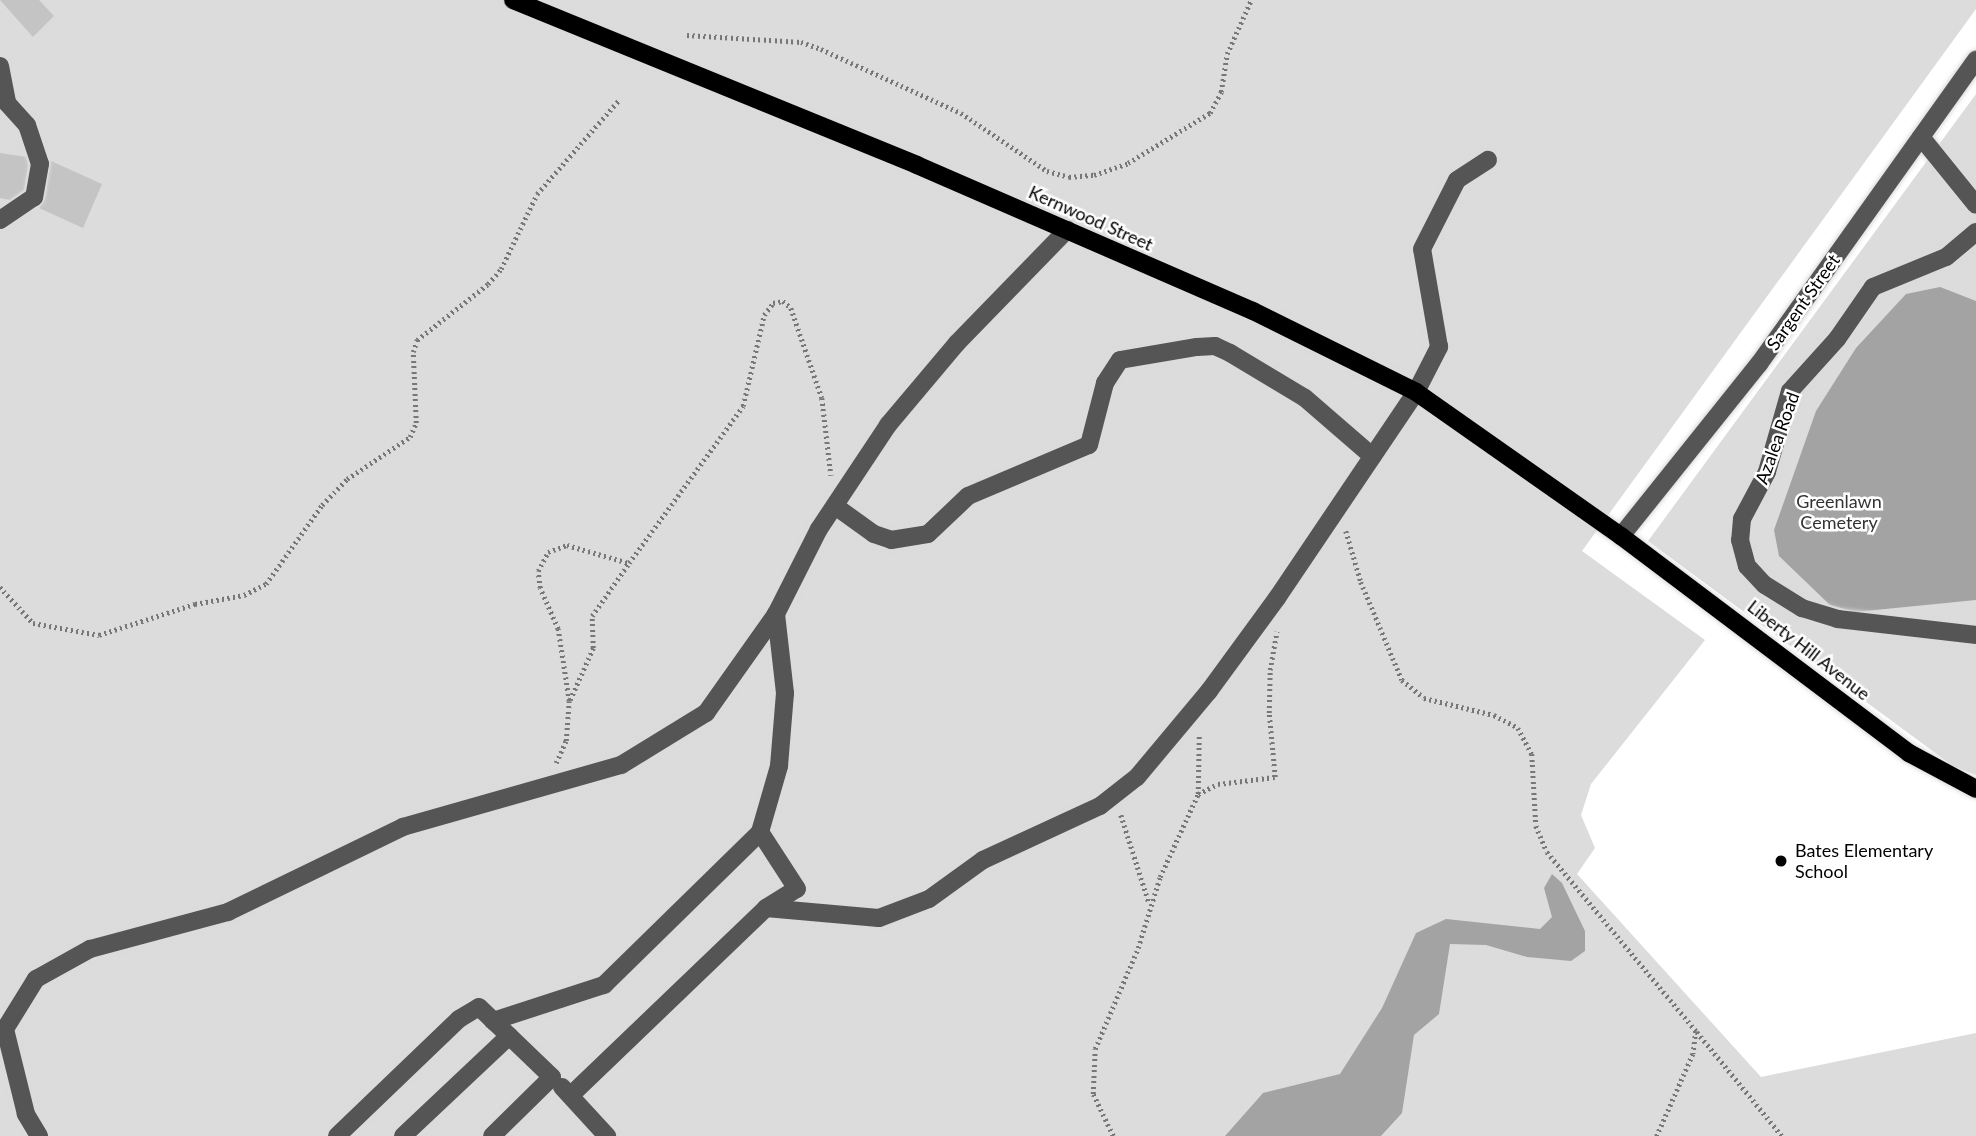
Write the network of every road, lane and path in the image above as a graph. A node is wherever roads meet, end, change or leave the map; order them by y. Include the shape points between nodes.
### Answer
1 (513, 0) edge
2 (1251, 0) edge
3 (542, 6) edge
4 (687, 35) dead end
5 (1976, 60) edge
6 (0, 66) edge
7 (620, 99) dead end
8 (1921, 137) junction
9 (1488, 160) dead end
10 (1976, 205) edge
11 (0, 220) edge
12 (1067, 230) junction
13 (1976, 232) edge
14 (1416, 393) junction
15 (1373, 456) junction
16 (835, 506) junction
17 (1344, 525) dead end
18 (1621, 536) junction
19 (629, 563) junction
20 (0, 587) edge
21 (776, 614) junction
22 (1280, 620) dead end
23 (1976, 635) edge
24 (569, 701) junction
25 (1200, 702) junction
26 (546, 786) junction
27 (1976, 789) edge
28 (1198, 794) junction
29 (1100, 806) junction
30 (760, 832) junction
31 (1149, 904) junction
32 (766, 908) junction
33 (6, 1016) edge
34 (493, 1021) junction
35 (1696, 1031) junction
36 (509, 1036) junction
37 (552, 1077) junction
38 (571, 1095) junction
39 (39, 1136) edge
40 (337, 1136) edge
41 (403, 1136) edge
42 (492, 1136) edge
43 (607, 1136) edge
44 (1113, 1136) edge
45 (1657, 1136) edge
46 (1782, 1136) edge

1 - 3 main road, Kernwood Street
2 - 4 path via 1227,54 1221,92 1210,113 1128,163 1094,175 1069,177 1046,171 961,113 821,49 801,42
3 - 12 main road, Kernwood Street
5 - 8 street, Sargent Street
6 - 11 street via 8,103 27,125 40,164 34,197
7 - 20 path via 537,194 488,284 417,340 412,378 416,424 410,437 347,478 266,584 244,595 195,604 99,635 33,623
8 - 10 street
8 - 18 street, Sargent Street via 1759,364
9 - 14 street via 1457,180 1422,249 1439,327 1438,347
12 - 14 main road, Kernwood Street via 1253,311
12 - 16 street via 948,353 888,425
13 - 23 street, Azalea Road via 1946,257 1873,287 1837,340 1790,391 1767,472 1742,519 1740,540 1747,566 1765,585 1802,608 1838,619
14 - 15 street
14 - 18 main road, Kernwood Street
15 - 16 street via 1305,398 1215,346 1197,347 1120,360 1105,383 1089,445 968,496 928,534 891,540 874,534
15 - 25 street
16 - 19 path via 822,398 792,308 783,301 773,303 764,315 743,406
16 - 21 street
17 - 35 path via 1402,680 1424,698 1494,715 1518,728 1532,754 1536,826 1547,852
18 - 27 main road, Liberty Hill Avenue via 1909,753
19 - 24 path via 593,616 589,628 593,648
19 - 24 path via 567,545 548,552 537,571 558,629
21 - 26 street via 706,713 621,765
21 - 30 street via 783,718 779,766
22 - 28 path via 1270,681 1275,777 1218,784
24 - 26 path via 566,741
25 - 28 path
25 - 29 street via 1137,777
26 - 33 street via 403,827 228,912 90,949 36,979
28 - 31 path
29 - 31 path via 1120,813
29 - 32 street via 983,860 929,899 879,918
30 - 32 street via 797,889
30 - 34 street via 604,985
31 - 44 path via 1138,948 1095,1049 1093,1094
32 - 38 street
33 - 39 street via 11,1059 26,1114
34 - 36 street
34 - 40 street via 479,1007 459,1019
35 - 45 path via 1693,1054
35 - 46 path
36 - 37 street
36 - 41 street
37 - 38 street
37 - 42 street
38 - 43 street

